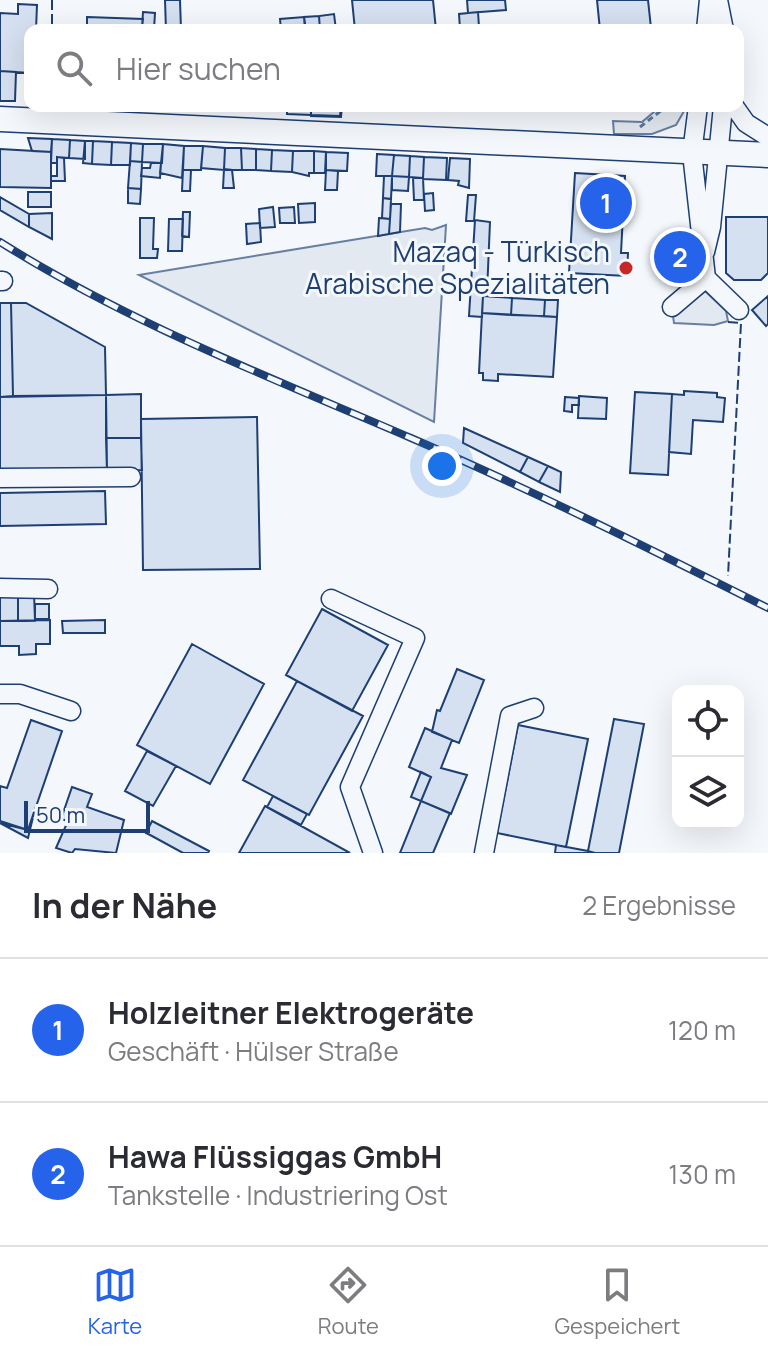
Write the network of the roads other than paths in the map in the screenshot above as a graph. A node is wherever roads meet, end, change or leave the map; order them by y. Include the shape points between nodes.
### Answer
1 (709, 0) edge
2 (718, 0) edge
3 (707, 24) edge
4 (723, 24) edge
5 (697, 112) edge
6 (722, 112) edge
7 (738, 112) edge
8 (0, 119) edge
9 (768, 137) edge
10 (692, 153) junction
11 (718, 153) junction
12 (768, 155) edge
13 (705, 254) junction
14 (706, 278) junction
15 (672, 307) dead end
16 (739, 310) dead end
17 (131, 477) dead end
18 (0, 478) edge
19 (0, 588) edge
20 (48, 589) dead end
21 (331, 599) dead end
22 (0, 694) edge
23 (534, 708) dead end
24 (71, 711) dead end
25 (373, 853) edge
26 (484, 853) edge

1 - 3 street
2 - 4 street
5 - 10 street
6 - 11 street
7 - 9 street
8 - 10 main road
10 - 11 main road
10 - 13 street
11 - 12 main road
11 - 13 street
13 - 14 street
14 - 15 street
14 - 16 street
17 - 18 street
19 - 20 street
21 - 25 street via 415,638 350,787
22 - 24 street via 20,694
23 - 26 street via 510,716

